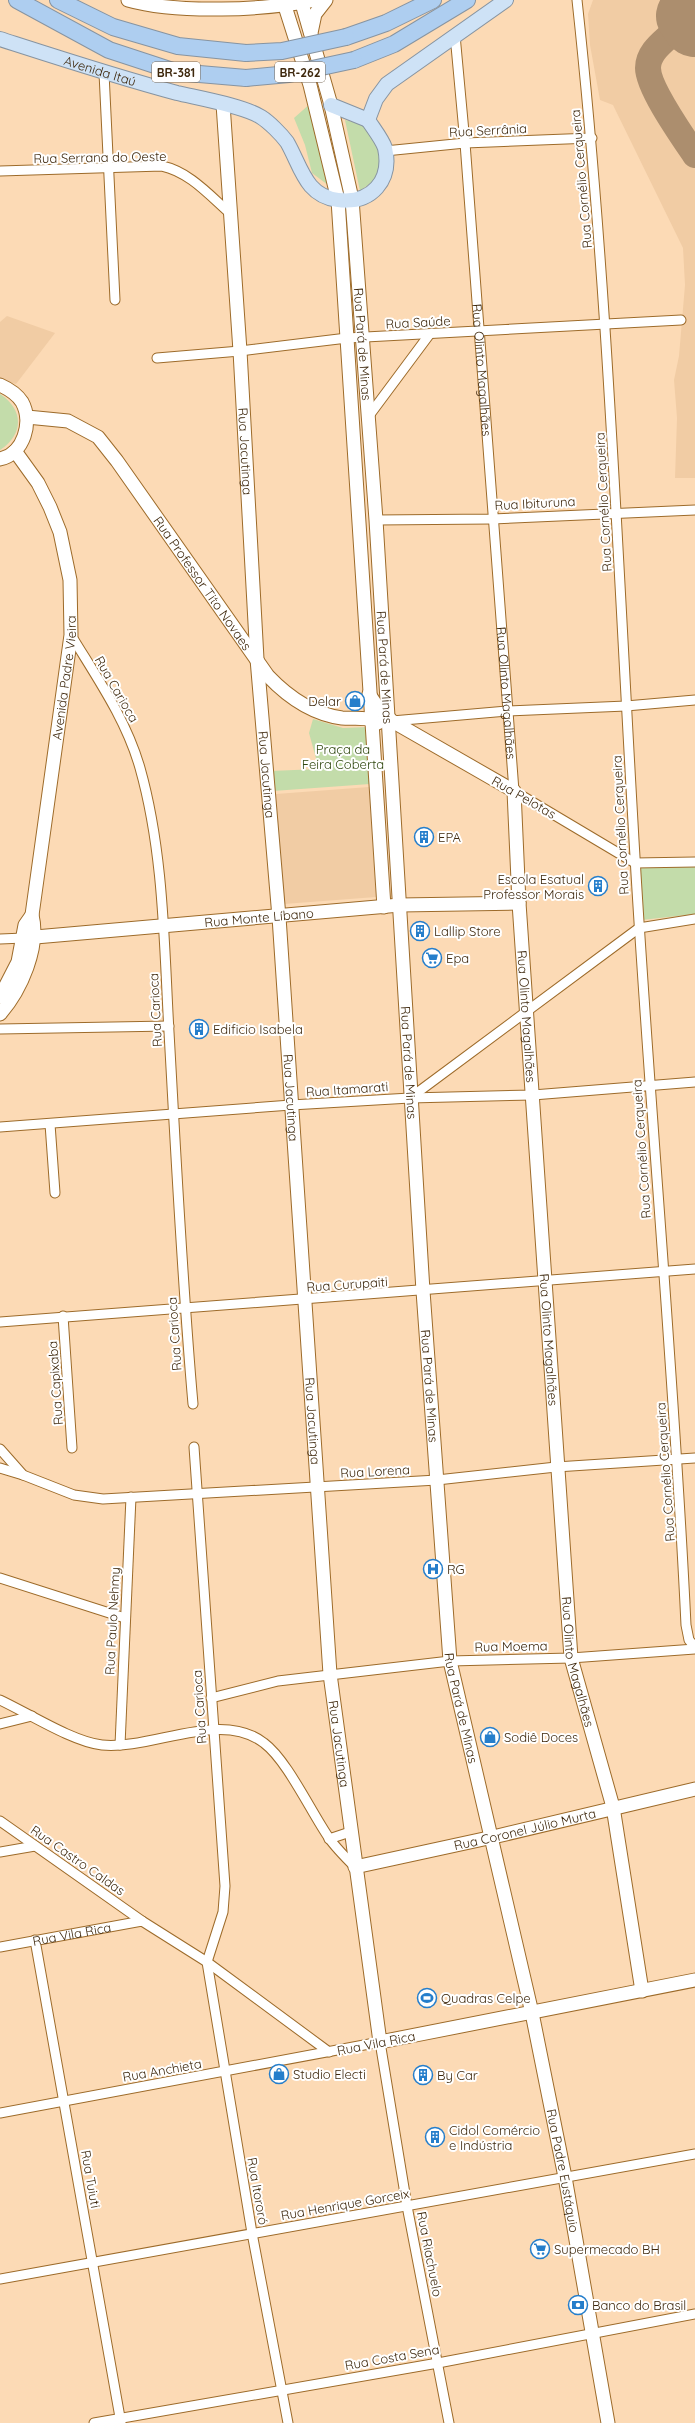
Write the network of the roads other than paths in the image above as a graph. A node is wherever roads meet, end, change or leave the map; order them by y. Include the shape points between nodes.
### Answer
1 (17, 0) edge
2 (58, 0) edge
3 (128, 0) edge
4 (316, 0) edge
5 (326, 0) edge
6 (433, 0) edge
7 (467, 0) edge
8 (506, 0) edge
9 (577, 0) edge
10 (301, 1) edge
11 (145, 3) edge
12 (284, 3) edge
13 (311, 35) junction
14 (454, 35) junction
15 (0, 39) edge
16 (246, 53) joint
17 (104, 73) junction
18 (246, 78) joint
19 (223, 104) junction
20 (331, 105) junction
21 (368, 120) junction
22 (592, 138) junction
23 (465, 143) junction
24 (385, 151) junction
25 (110, 169) junction
26 (0, 171) edge
27 (352, 199) junction
28 (338, 200) junction
29 (232, 215) junction
30 (115, 300) dead end
31 (681, 320) dead end
32 (605, 325) junction
33 (479, 332) junction
34 (429, 335) junction
35 (347, 338) junction
36 (362, 338) junction
37 (240, 351) junction
38 (157, 358) dead end
39 (0, 385) edge
40 (27, 417) junction
41 (368, 417) junction
42 (15, 451) junction
43 (0, 459) edge
44 (695, 510) edge
45 (617, 512) junction
46 (492, 519) junction
47 (376, 520) junction
48 (71, 635) junction
49 (257, 659) junction
50 (369, 694) junction
51 (695, 700) edge
52 (626, 706) junction
53 (507, 711) junction
54 (371, 719) junction
55 (390, 720) junction
56 (389, 737) junction
57 (514, 790) junction
58 (695, 862) edge
59 (635, 863) junction
60 (519, 903) junction
61 (400, 905) junction
62 (384, 907) junction
63 (279, 917) junction
64 (695, 919) edge
65 (164, 924) junction
66 (639, 928) junction
67 (28, 938) junction
68 (0, 939) edge
69 (0, 996) edge
70 (527, 1010) junction
71 (0, 1014) edge
72 (169, 1026) junction
73 (0, 1029) edge
74 (695, 1082) edge
75 (650, 1085) junction
76 (533, 1095) junction
77 (410, 1098) junction
78 (291, 1105) junction
79 (174, 1115) junction
80 (50, 1124) junction
81 (0, 1127) edge
82 (55, 1192) dead end
83 (695, 1269) edge
84 (663, 1272) junction
85 (544, 1280) junction
86 (422, 1291) junction
87 (303, 1300) junction
88 (185, 1308) junction
89 (63, 1316) junction
90 (0, 1322) edge
91 (192, 1404) dead end
92 (194, 1447) dead end
93 (72, 1448) dead end
94 (0, 1449) edge
95 (695, 1458) edge
96 (678, 1459) junction
97 (556, 1467) junction
98 (0, 1468) edge
99 (23, 1475) junction
100 (437, 1480) junction
101 (317, 1487) junction
102 (197, 1494) junction
103 (131, 1497) junction
104 (0, 1578) edge
105 (125, 1618) junction
106 (695, 1648) edge
107 (571, 1658) junction
108 (450, 1661) junction
109 (330, 1674) junction
110 (211, 1698) junction
111 (0, 1700) edge
112 (32, 1716) junction
113 (0, 1724) edge
114 (213, 1730) junction
115 (120, 1745) junction
116 (695, 1789) edge
117 (614, 1807) junction
118 (0, 1821) edge
119 (350, 1832) junction
120 (493, 1837) junction
121 (329, 1839) junction
122 (35, 1846) junction
123 (0, 1852) edge
124 (355, 1867) junction
125 (142, 1921) junction
126 (35, 1940) junction
127 (0, 1947) edge
128 (207, 1962) junction
129 (695, 1980) edge
130 (642, 1990) junction
131 (532, 2013) junction
132 (380, 2042) junction
133 (329, 2052) junction
134 (224, 2072) junction
135 (64, 2101) junction
136 (0, 2113) edge
137 (695, 2154) edge
138 (565, 2177) junction
139 (407, 2206) junction
140 (252, 2233) junction
141 (93, 2264) junction
142 (0, 2279) edge
143 (695, 2314) edge
144 (592, 2334) junction
145 (438, 2363) junction
146 (282, 2390) junction
147 (121, 2421) edge
148 (94, 2423) edge
149 (288, 2423) edge
150 (449, 2423) edge
151 (608, 2423) edge

1 - 18 highway, BR-381 via 108,50 176,72
2 - 16 highway, BR-381 via 113,27 178,46
3 - 11 main road
4 - 10 main road
5 - 13 main road via 315,14
6 - 16 highway, BR-262, bridge via 386,23 346,37 282,51
7 - 18 highway, BR-262, bridge via 394,44 354,60 289,74
8 - 14 main road
9 - 22 street, Rua Cornélio Cerqueira
10 - 12 main road
10 - 13 main road, Rua Pará de Minas
11 - 12 main road via 221,8
12 - 28 main road, Rua Pará de Minas via 310,84
13 - 20 main road, Rua Pará de Minas
14 - 21 main road via 387,84 376,99
14 - 23 street, Rua Olinto Magalhães
15 - 17 main road, Avenida Itaú
17 - 19 main road, Avenida Itaú
17 - 25 street
19 - 28 main road, Avenida Itaú via 260,116 286,140 305,180 314,190
19 - 29 main road, Rua Jacutinga
20 - 21 main road
20 - 27 main road, Rua Pará de Minas
21 - 24 main road
22 - 23 street, Rua Serrânia
22 - 32 street, Rua Cornélio Cerqueira
23 - 24 street, Rua Serrânia
23 - 33 street, Rua Olinto Magalhães
24 - 27 main road via 387,169 377,189 366,197
25 - 26 street, Rua Serrana do Oeste
25 - 29 street, Rua Serrana do Oeste via 162,166 177,169
25 - 30 street
27 - 28 main road
27 - 36 main road, Rua Pará de Minas
28 - 35 main road, Rua Pará de Minas
29 - 37 main road, Rua Jacutinga
31 - 32 street, Rua Saúde
32 - 33 street, Rua Saúde
32 - 45 street, Rua Cornélio Cerqueira
33 - 34 street, Rua Saúde
33 - 46 street, Rua Olinto Magalhães
34 - 36 street, Rua Saúde
34 - 41 street
35 - 36 street, Rua Saúde
35 - 37 street, Rua Saúde
35 - 50 main road, Rua Pará de Minas
36 - 41 main road, Rua Pará de Minas
37 - 38 street, Rua Saúde
37 - 49 main road, Rua Jacutinga
39 - 40 main road via 12,391 22,402
40 - 42 main road via 27,429
40 - 49 main road, Rua Professor Tito Novaes via 68,421 98,437 117,460
41 - 47 main road, Rua Pará de Minas
42 - 43 main road
42 - 48 main road, Avenida Padre Vieira via 38,483 60,532 70,580
44 - 45 street, Rua Ibituruna
45 - 46 street, Rua Ibituruna
45 - 52 street, Rua Cornélio Cerqueira
46 - 47 street, Rua Ibituruna
46 - 53 street, Rua Olinto Magalhães
47 - 55 main road, Rua Pará de Minas
48 - 65 street, Rua Carioca via 123,722 140,767 152,818
48 - 67 main road, Avenida Padre Vieira via 32,915 35,926
49 - 54 main road, Rua Professor Tito Novaes via 268,676 298,703 331,716
49 - 63 main road, Rua Jacutinga
50 - 54 main road, Rua Pará de Minas
50 - 55 main road, Rua Pelotas
51 - 52 street
52 - 53 street
52 - 59 street, Rua Cornélio Cerqueira
53 - 55 street
53 - 57 street, Rua Olinto Magalhães
54 - 56 main road via 381,725
54 - 62 main road, Rua Pará de Minas
55 - 56 main road, Rua Pará de Minas
55 - 57 main road, Rua Pelotas
56 - 61 main road, Rua Pará de Minas
57 - 59 street, Rua Pelotas
57 - 60 main road, Rua Olinto Magalhães
58 - 59 street
59 - 66 street, Rua Cornélio Cerqueira
60 - 61 main road, Rua Monte Líbano
60 - 70 main road, Rua Olinto Magalhães
61 - 62 main road, Rua Monte Líbano
61 - 77 main road, Rua Pará de Minas
62 - 63 main road, Rua Monte Líbano
63 - 65 main road, Rua Monte Líbano
63 - 78 main road, Rua Jacutinga
64 - 66 street
65 - 67 main road, Rua Monte Líbano
65 - 72 street, Rua Carioca
66 - 70 street
66 - 75 street, Rua Cornélio Cerqueira
67 - 68 street, Rua Monte Líbano
67 - 69 main road
67 - 71 main road via 25,971
70 - 76 main road, Rua Olinto Magalhães
70 - 77 street
72 - 73 street
72 - 79 street, Rua Carioca
74 - 75 street, Rua Itamarati
75 - 76 street, Rua Itamarati
75 - 84 street, Rua Cornélio Cerqueira
76 - 77 street, Rua Itamarati
76 - 85 main road, Rua Olinto Magalhães
77 - 78 street, Rua Itamarati
77 - 86 main road, Rua Pará de Minas
78 - 79 street, Rua Itamarati
78 - 87 main road, Rua Jacutinga
79 - 80 street, Rua Itamarati
79 - 88 street, Rua Carioca
80 - 81 street, Rua Itamarati
80 - 82 street
83 - 84 street, Rua Curupaiti
84 - 85 street, Rua Curupaiti
84 - 96 street, Rua Cornélio Cerqueira
85 - 86 street, Rua Curupaiti
85 - 97 main road, Rua Olinto Magalhães
86 - 87 street, Rua Curupaiti
86 - 100 main road, Rua Pará de Minas
87 - 88 street, Rua Curupaiti
87 - 101 main road, Rua Jacutinga
88 - 89 street, Rua Curupaiti
88 - 91 street, Rua Carioca
89 - 90 street, Rua Curupaiti
89 - 93 street, Rua Capixaba
92 - 102 street, Rua Carioca
94 - 99 street, Rua Lorena
95 - 96 street, Rua Lorena
96 - 97 street, Rua Lorena
96 - 106 street, Rua Cornélio Cerqueira via 686,1625 689,1640
97 - 100 street, Rua Lorena
97 - 107 main road, Rua Olinto Magalhães
98 - 99 street
99 - 103 street, Rua Lorena via 74,1495 103,1499
100 - 101 street, Rua Lorena
100 - 108 main road, Rua Pará de Minas
101 - 102 street, Rua Lorena
101 - 109 main road, Rua Jacutinga
102 - 103 street, Rua Lorena
102 - 110 street, Rua Carioca
103 - 105 street, Rua Paulo Nehmy
104 - 105 street
105 - 115 street, Rua Paulo Nehmy
106 - 107 street, Rua Moema
107 - 108 street, Rua Moema
107 - 117 main road, Rua Olinto Magalhães
108 - 109 street, Rua Moema
108 - 120 main road, Rua Pará de Minas
109 - 110 street, Rua Moema via 278,1681
109 - 119 main road, Rua Jacutinga
110 - 114 street, Rua Carioca
111 - 112 street
112 - 113 street
112 - 115 street via 90,1743
114 - 115 street
114 - 121 street via 242,1730 265,1743 277,1756
114 - 128 street, Rua Carioca via 225,1886 223,1912
116 - 117 main road, Rua Coronel Júlio Murta
117 - 120 main road, Rua Coronel Júlio Murta
117 - 130 main road, Rua Olinto Magalhães
118 - 122 street, Rua Castro Caldas
119 - 121 street
119 - 124 main road, Rua Jacutinga
120 - 124 main road, Rua Coronel Júlio Murta
120 - 131 main road, Rua Pará de Minas
121 - 124 street
122 - 123 street
122 - 125 street, Rua Castro Caldas
124 - 132 main road, Rua Jacutinga
125 - 126 street, Rua Vila Rica
125 - 128 street, Rua Vila Rica
126 - 127 street, Rua Vila Rica
126 - 135 street, Rua Tuiuti
128 - 133 street, Rua Vila Rica
128 - 134 street, Rua Itororó
129 - 130 main road, Rua Vila Rica
130 - 131 main road, Rua Vila Rica
131 - 132 main road, Rua Vila Rica
131 - 138 main road, Rua Padre Eustáquio
132 - 133 street, Rua Vila Rica
132 - 139 street, Rua Riachuelo
133 - 134 street, Rua Anchieta
134 - 135 street, Rua Anchieta
134 - 140 street, Rua Itororó
135 - 136 street, Rua Anchieta
135 - 141 street, Rua Tuiuti
137 - 138 street, Rua Henrique Gorceix
138 - 139 street, Rua Henrique Gorceix
138 - 144 main road, Rua Padre Eustáquio
139 - 140 street, Rua Henrique Gorceix
139 - 145 street, Rua Riachuelo
140 - 141 street, Rua Henrique Gorceix
140 - 146 street, Rua Itororó
141 - 142 street, Rua Henrique Gorceix
141 - 147 street, Rua Tuiuti
143 - 144 street, Rua Costa Sena
144 - 145 street, Rua Costa Sena
144 - 151 main road, Rua Padre Eustáquio
145 - 146 street, Rua Costa Sena
145 - 150 street, Rua Riachuelo
146 - 147 street, Rua Costa Sena
146 - 149 street, Rua Itororó
147 - 148 street, Rua Costa Sena

